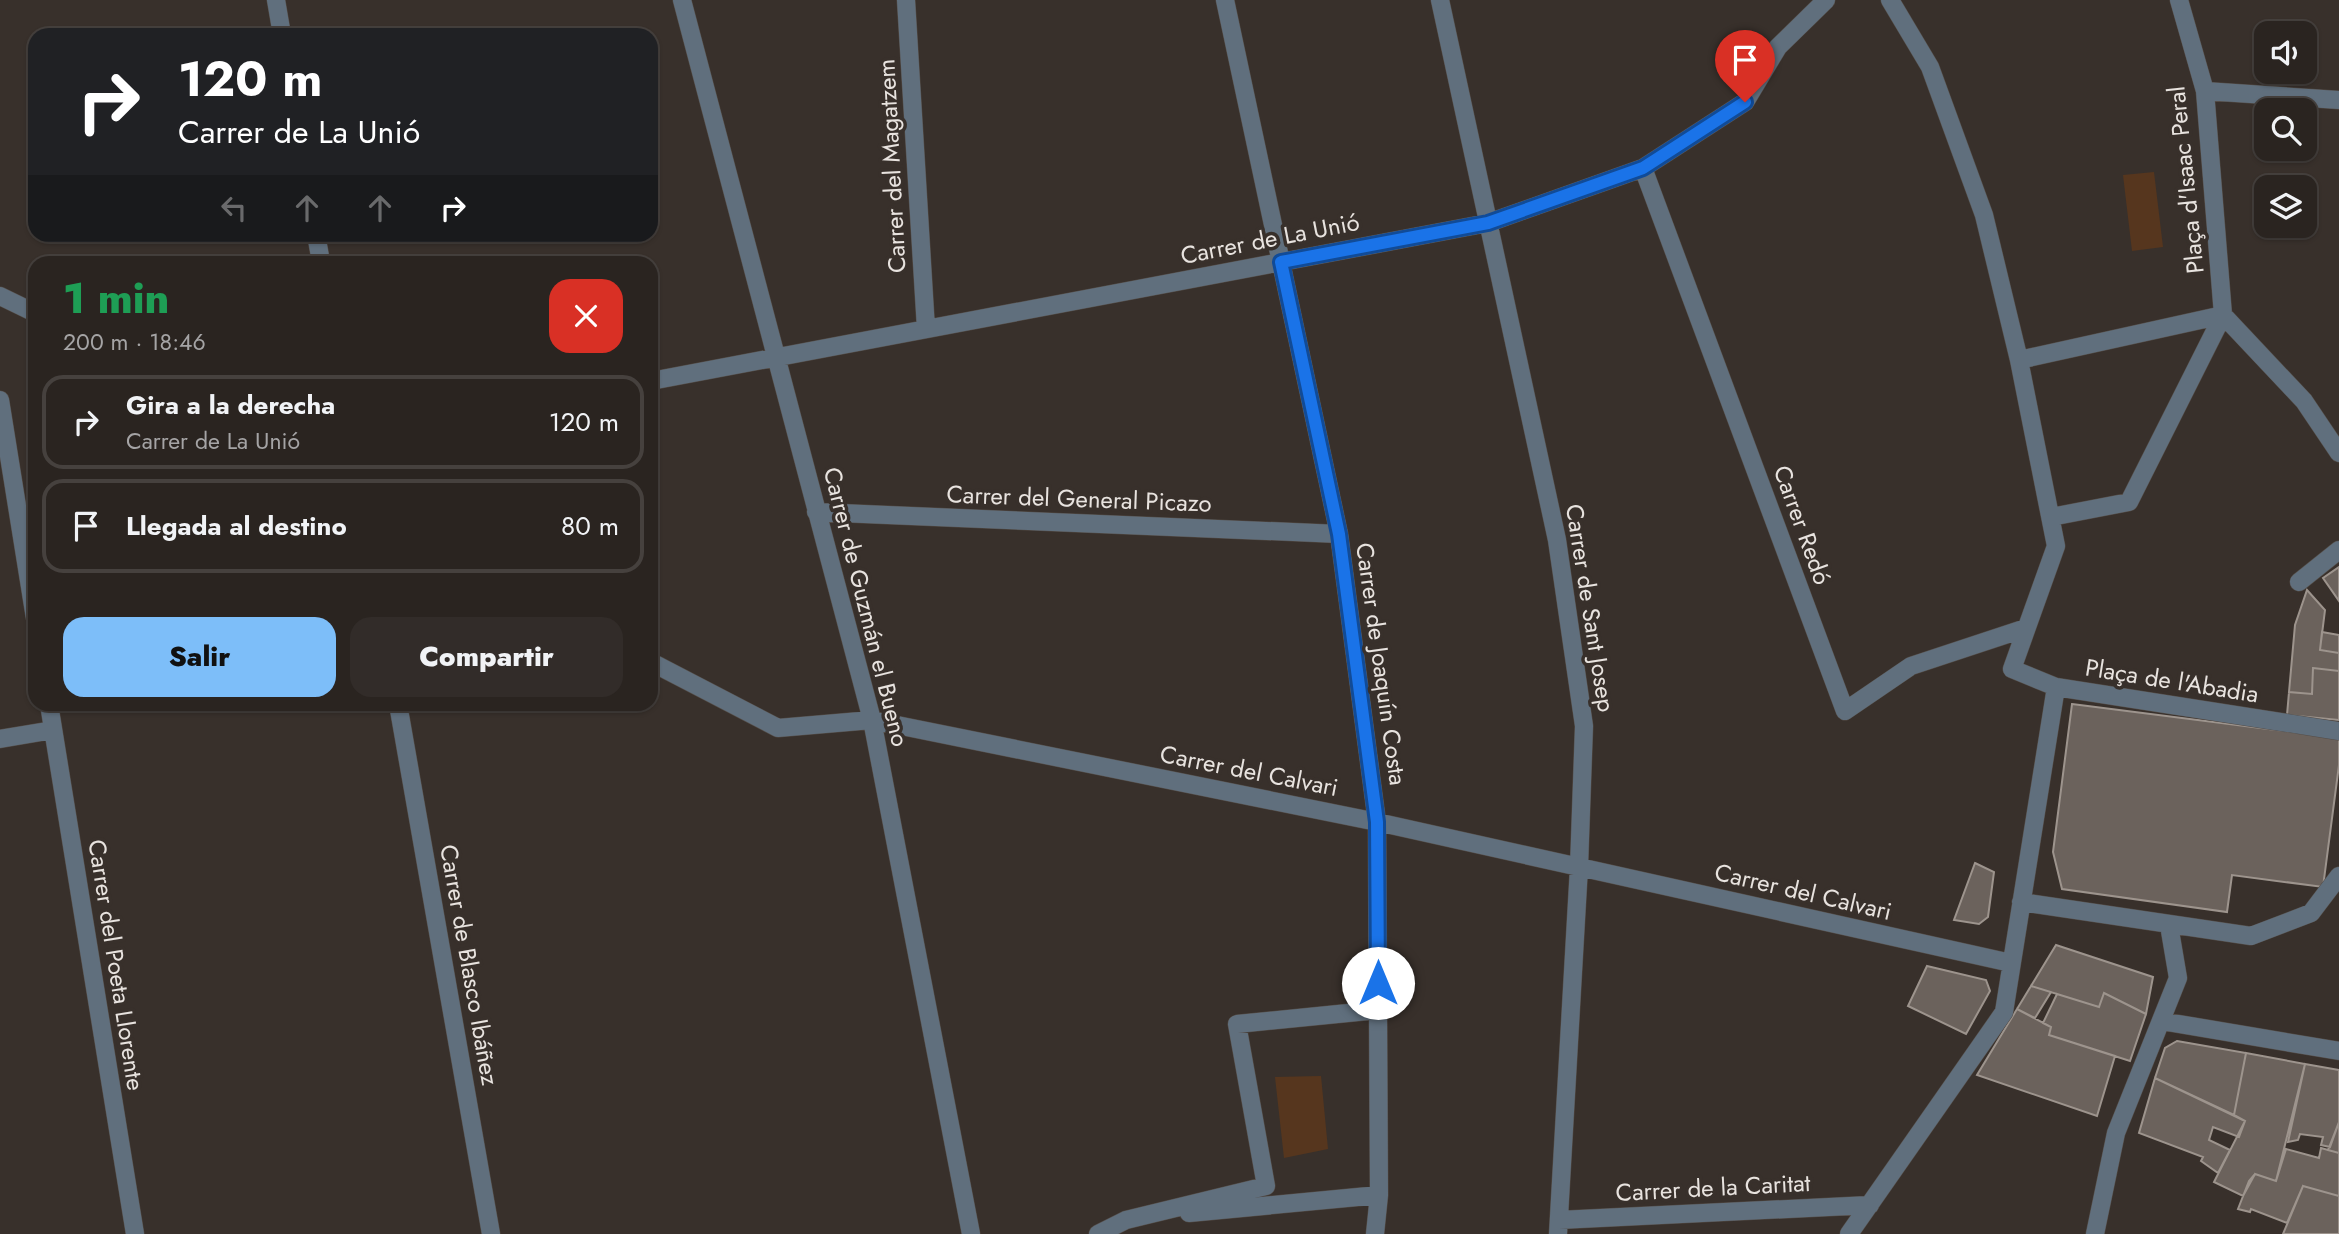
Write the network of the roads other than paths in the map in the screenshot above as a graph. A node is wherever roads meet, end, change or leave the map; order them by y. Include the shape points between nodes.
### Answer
1 (276, 0) edge
2 (682, 0) edge
3 (906, 0) edge
4 (1225, 0) edge
5 (1440, 0) edge
6 (1826, 0) edge
7 (1890, 0) edge
8 (2179, 0) edge
9 (281, 28) edge
10 (2205, 91) junction
11 (2339, 100) edge
12 (1643, 168) junction
13 (1488, 223) junction
14 (1281, 262) junction
15 (0, 296) edge
16 (28, 310) edge
17 (2223, 315) junction
18 (926, 329) junction
19 (776, 357) junction
20 (2019, 360) junction
21 (658, 380) edge
22 (0, 400) edge
23 (2339, 453) edge
24 (817, 512) junction
25 (2051, 517) junction
26 (1339, 534) junction
27 (2339, 550) edge
28 (28, 574) edge
29 (2299, 582) dead end
30 (2026, 628) junction
31 (658, 666) edge
32 (2056, 687) junction
33 (50, 711) edge
34 (399, 711) edge
35 (872, 720) junction
36 (53, 730) junction
37 (2339, 731) edge
38 (0, 738) edge
39 (1377, 822) junction
40 (1579, 867) junction
41 (2339, 876) edge
42 (2021, 902) junction
43 (2169, 925) junction
44 (2011, 963) junction
45 (1378, 1010) junction
46 (2161, 1021) junction
47 (2339, 1051) edge
48 (1379, 1195) junction
49 (1870, 1205) junction
50 (1125, 1227) edge
51 (1559, 1227) edge
52 (135, 1234) edge
53 (491, 1234) edge
54 (971, 1234) edge
55 (1098, 1234) edge
56 (1375, 1234) edge
57 (1849, 1234) edge
58 (2095, 1234) edge

1 - 9 street
2 - 19 street, Carrer de Guzmán el Bueno
3 - 18 street, Carrer del Magatzem
4 - 14 street, Carrer de Joaquín Costa
5 - 13 street, Carrer de Sant Josep
6 - 12 street, Carrer de La Unió via 1778,47 1745,102
7 - 20 street via 1930,67 1979,202
8 - 10 street, Plaça d'Isaac Peral
10 - 11 street
10 - 17 street, Plaça d'Isaac Peral
12 - 13 street, Carrer de La Unió
12 - 30 street, Carrer Redó via 1845,711 1911,666
13 - 14 street, Carrer de La Unió
13 - 40 street, Carrer de Sant Josep via 1557,540 1584,726
14 - 18 street, Carrer de La Unió
14 - 26 street, Carrer de Joaquín Costa
15 - 16 street
17 - 20 street
17 - 23 street via 2304,401
17 - 25 street via 2129,502
18 - 19 street, Carrer de La Unió
19 - 21 street, Carrer de La Unió
19 - 24 street, Carrer de Guzmán el Bueno
20 - 25 street
22 - 28 street
24 - 26 street, Carrer del General Picazo
24 - 35 street, Carrer de Guzmán el Bueno
25 - 30 street via 2056,546
26 - 39 street, Carrer de Joaquín Costa
27 - 29 street
30 - 32 street, Plaça de l'Abadia via 2012,669
31 - 35 street, Carrer del Calvari via 778,728
32 - 37 street, Plaça de l'Abadia
32 - 42 street
33 - 36 street, Carrer del Poeta Llorente
34 - 53 street, Carrer de Blasco Ibáñez
35 - 39 street, Carrer del Calvari
35 - 54 street, Carrer de Guzmán el Bueno
36 - 38 street
36 - 52 street, Carrer del Poeta Llorente
39 - 40 street, Carrer del Calvari
39 - 45 street, Carrer de Joaquín Costa
40 - 44 street, Carrer del Calvari
40 - 51 street, Carrer de Sant Josep
41 - 43 street via 2311,913 2251,936
42 - 43 street
42 - 44 street
43 - 46 street via 2178,978
44 - 49 street via 2004,1012
45 - 48 street, Carrer de Joaquín Costa
45 - 50 street via 1237,1024 1265,1185
46 - 47 street
46 - 58 street via 2116,1133
48 - 50 street
48 - 56 street
49 - 51 street, Carrer de la Caritat
49 - 57 street
50 - 55 street

